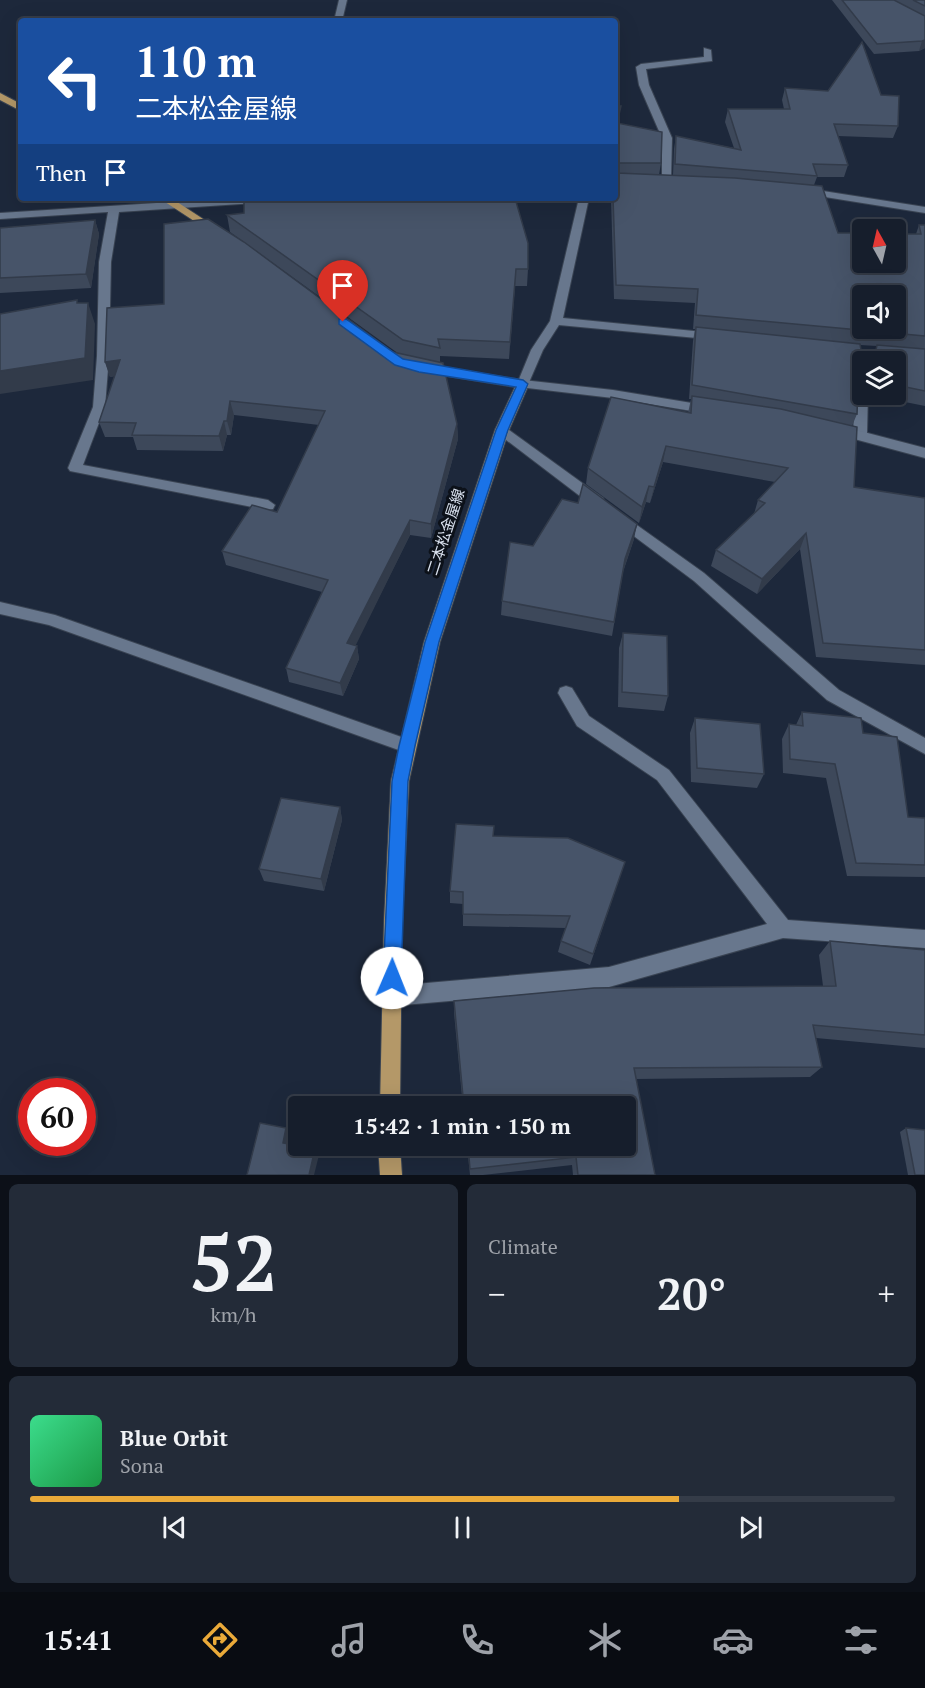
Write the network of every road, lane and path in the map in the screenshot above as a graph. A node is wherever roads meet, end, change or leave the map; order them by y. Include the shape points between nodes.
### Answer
1 (343, 0) edge
2 (339, 18) edge
3 (707, 50) dead end
4 (0, 96) edge
5 (18, 106) edge
6 (680, 181) edge
7 (797, 190) edge
8 (168, 201) edge
9 (244, 201) edge
10 (583, 201) edge
11 (175, 206) junction
12 (114, 210) junction
13 (925, 210) edge
14 (0, 216) edge
15 (223, 235) edge
16 (556, 321) junction
17 (722, 338) edge
18 (409, 365) edge
19 (523, 384) junction
20 (861, 405) edge
21 (719, 411) edge
22 (824, 428) edge
23 (502, 430) junction
24 (860, 434) junction
25 (925, 453) edge
26 (268, 505) dead end
27 (0, 608) edge
28 (566, 693) dead end
29 (407, 746) junction
30 (925, 747) edge
31 (783, 929) junction
32 (925, 939) edge
33 (392, 996) junction
34 (390, 1096) edge
35 (390, 1156) edge
36 (391, 1175) edge

1 - 2 street
3 - 6 street via 709,58 641,67 641,77 667,138 661,181
4 - 5 main road
7 - 13 street
8 - 11 main road
9 - 11 street
10 - 16 street
11 - 12 street
11 - 15 main road
12 - 14 street
12 - 26 street via 105,262 99,407 75,468
16 - 17 street
16 - 19 street via 537,350
18 - 19 main road
19 - 21 street
19 - 23 main road, 二本松金屋線
20 - 24 street
22 - 24 street
23 - 29 main road, 二本松金屋線 via 432,642
23 - 30 street via 699,577 834,695
24 - 25 street
27 - 29 street via 50,619
28 - 31 street via 583,721 663,775
29 - 33 main road, 二本松金屋線 via 400,781
31 - 32 street
31 - 33 street via 609,977
33 - 34 main road, 二本松金屋線
35 - 36 main road

